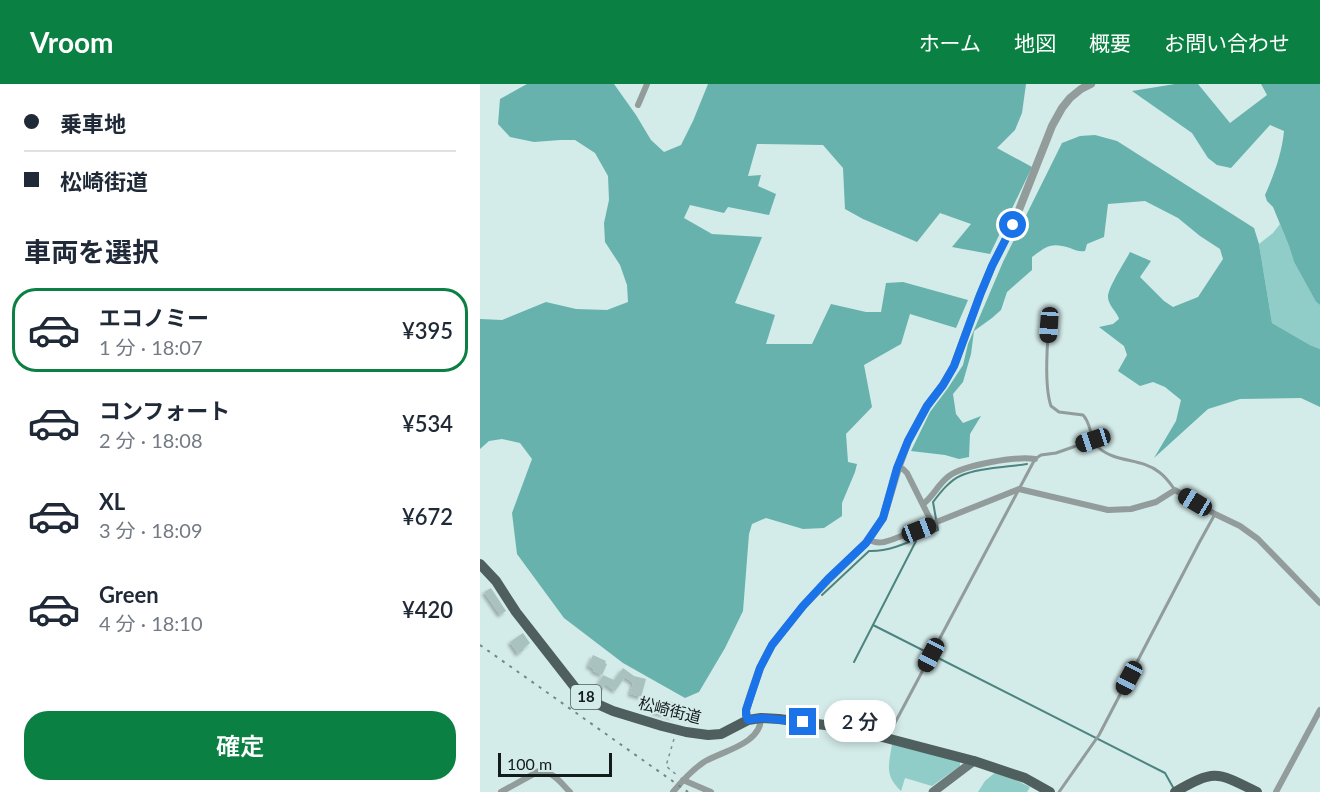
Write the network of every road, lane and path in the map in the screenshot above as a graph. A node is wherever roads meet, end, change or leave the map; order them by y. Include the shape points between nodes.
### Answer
1 (647, 84) edge
2 (1091, 84) edge
3 (1080, 86) edge
4 (638, 105) dead end
5 (1050, 319) dead end
6 (1093, 440) junction
7 (1035, 459) junction
8 (897, 468) junction
9 (1019, 489) junction
10 (1175, 490) junction
11 (923, 504) junction
12 (1215, 514) junction
13 (933, 525) junction
14 (868, 540) junction
15 (480, 564) edge
16 (1320, 603) edge
17 (1320, 710) edge
18 (761, 718) junction
19 (748, 720) junction
20 (677, 730) junction
21 (887, 738) junction
22 (974, 760) junction
23 (684, 780) junction
24 (501, 792) edge
25 (570, 792) edge
26 (673, 792) edge
27 (711, 792) edge
28 (933, 792) edge
29 (1050, 792) edge
30 (1059, 792) edge
31 (1175, 792) edge
32 (1257, 792) edge
33 (1276, 792) edge

1 - 4 street
2 - 3 street
3 - 8 street via 1052,126 954,366 916,425
5 - 6 lane via 1047,360 1051,406 1059,412 1083,415
6 - 7 lane
6 - 10 lane via 1101,450 1115,457 1158,471
7 - 9 lane
7 - 11 street via 1006,460 954,473
8 - 11 street via 907,473
8 - 14 street via 883,518
9 - 10 street via 1108,510 1156,502
9 - 13 street
9 - 21 lane
10 - 12 street
11 - 13 street
12 - 16 street via 1258,538
12 - 30 lane via 1099,735
13 - 14 street via 879,543
14 - 19 street via 803,606 772,645 751,694 746,710
15 - 20 main road, 松崎街道 / 18 via 577,690 613,711
17 - 33 street
18 - 19 main road, 松崎街道 / 18
18 - 21 main road, 松崎街道 / 18 via 840,727
18 - 23 street via 759,729 750,738 709,759
19 - 20 main road, 松崎街道 / 18 via 715,734
20 - 23 path via 666,766
21 - 22 main road, 松崎街道 / 18
22 - 28 main road
22 - 29 main road, 松崎街道 / 18
23 - 26 street
23 - 27 street
24 - 25 street via 539,771 550,773
31 - 32 main road via 1213,775

